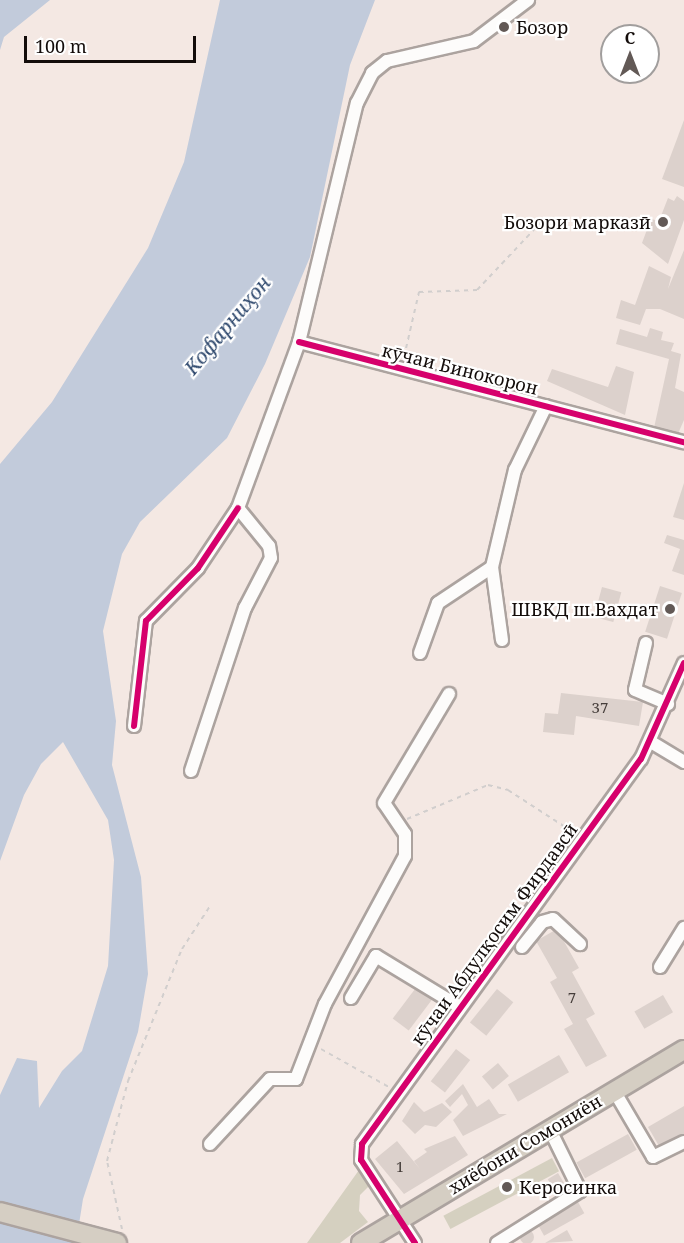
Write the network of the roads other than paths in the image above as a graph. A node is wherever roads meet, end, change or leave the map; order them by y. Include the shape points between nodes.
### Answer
1 (528, 0) edge
2 (299, 342) junction
3 (546, 406) junction
4 (684, 442) edge
5 (238, 508) junction
6 (492, 567) junction
7 (502, 640) dead end
8 (646, 643) dead end
9 (420, 653) dead end
10 (684, 663) edge
11 (449, 694) dead end
12 (668, 704) junction
13 (134, 726) dead end
14 (651, 742) junction
15 (684, 762) edge
16 (191, 771) dead end
17 (684, 928) edge
18 (580, 944) dead end
19 (522, 947) dead end
20 (660, 967) dead end
21 (351, 998) dead end
22 (460, 1007) junction
23 (684, 1050) edge
24 (684, 1061) edge
25 (619, 1099) junction
26 (554, 1138) junction
27 (684, 1142) edge
28 (210, 1144) dead end
29 (0, 1212) edge
30 (402, 1222) junction
31 (120, 1238) edge
32 (370, 1242) edge
33 (415, 1243) edge
34 (497, 1243) edge

1 - 2 street via 474,41 406,54 372,73 357,103
2 - 3 street, кӯчаи Бинокорон via 402,372
2 - 5 street
3 - 4 street, кӯчаи Бинокорон
3 - 6 street via 515,470
5 - 13 street via 198,568 146,621
5 - 16 street via 265,540 271,558 244,608
6 - 7 street
6 - 9 street via 438,603
8 - 12 street via 635,690
10 - 12 street, кӯчаи Абдулқосим Фирдавсӣ
11 - 28 street via 384,803 405,834 405,856 325,1004 296,1079 270,1079
12 - 14 street, кӯчаи Абдулқосим Фирдавсӣ
14 - 15 street
14 - 22 street, кӯчаи Абдулқосим Фирдавсӣ
17 - 20 street
18 - 19 street via 553,919 542,922
21 - 22 street via 376,956
22 - 30 street, кӯчаи Абдулқосим Фирдавсӣ via 360,1153
23 - 30 highway, хиёбони Сомониён
24 - 25 highway, хиёбони Сомониён
25 - 26 highway, хиёбони Сомониён
25 - 27 street via 652,1157
26 - 30 highway, хиёбони Сомониён
26 - 34 street via 580,1191
29 - 31 highway
30 - 32 highway, хиёбони Сомониён
30 - 33 street

